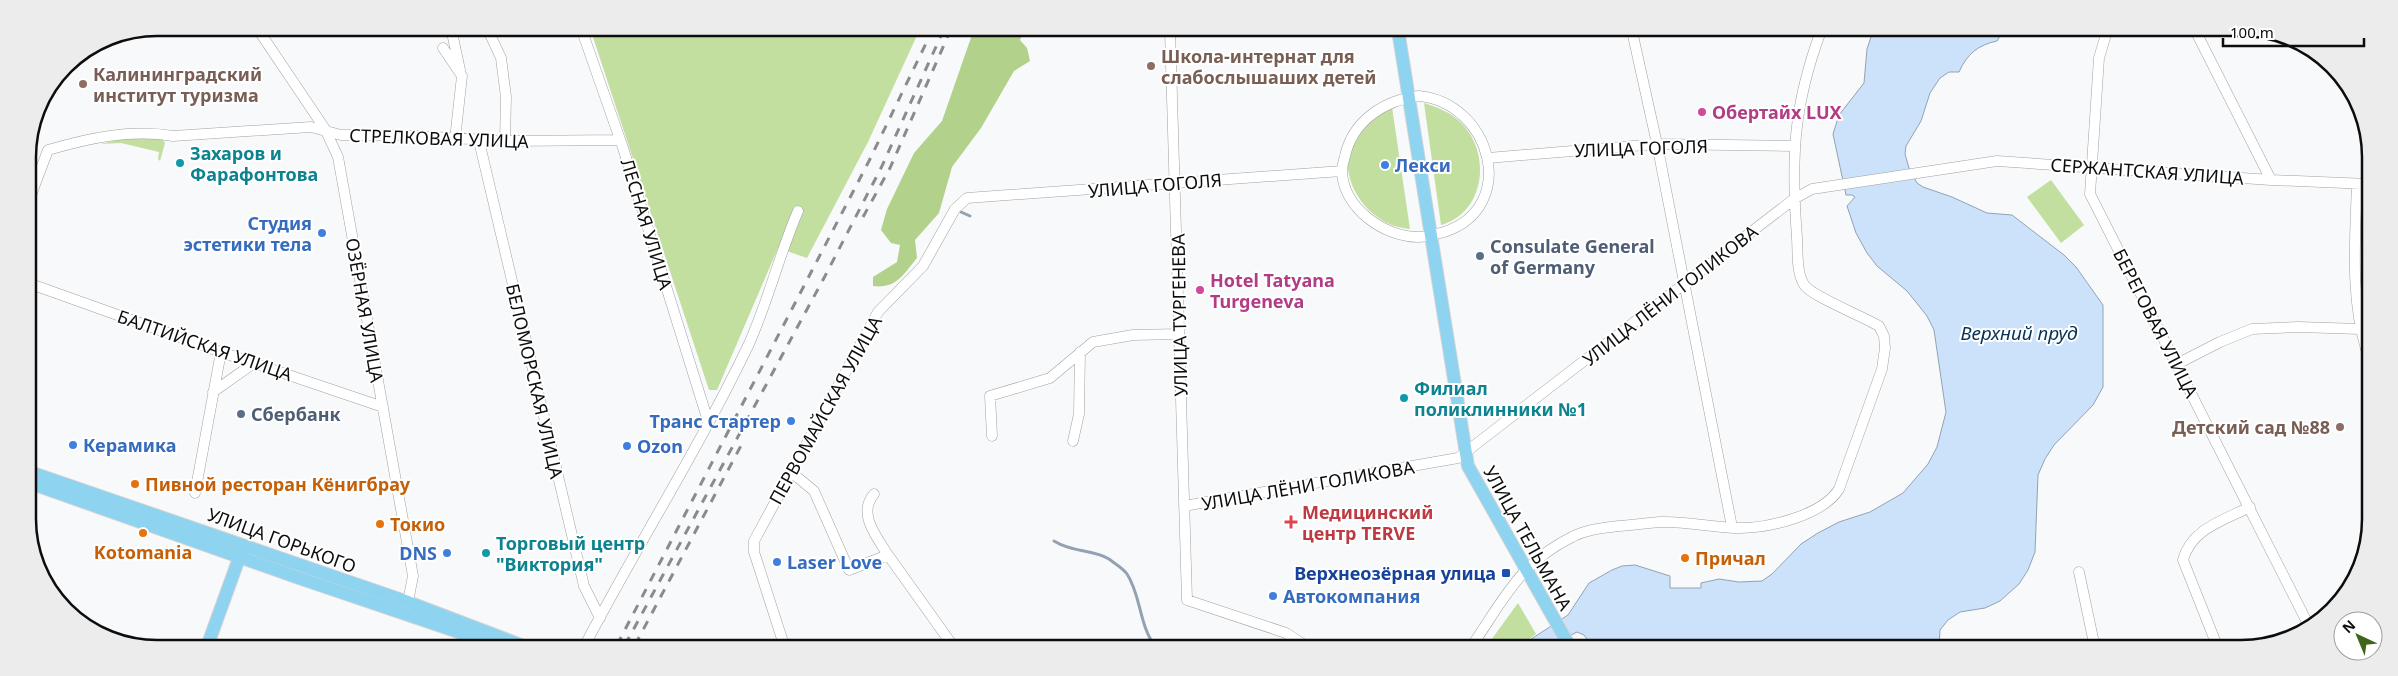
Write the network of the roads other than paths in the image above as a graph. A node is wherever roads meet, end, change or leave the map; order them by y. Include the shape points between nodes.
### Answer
1 (1399, 36) edge
2 (1633, 36) edge
3 (1819, 36) edge
4 (2106, 36) edge
5 (2198, 36) edge
6 (262, 37) edge
7 (454, 37) edge
8 (491, 37) edge
9 (585, 37) edge
10 (1170, 37) edge
11 (443, 48) dead end
12 (462, 76) junction
13 (1408, 97) junction
14 (325, 130) junction
15 (455, 139) junction
16 (620, 140) junction
17 (479, 141) junction
18 (505, 141) junction
19 (1657, 144) junction
20 (1794, 146) junction
21 (1488, 158) junction
22 (2091, 167) junction
23 (1342, 170) junction
24 (37, 179) edge
25 (2271, 180) junction
26 (1176, 182) junction
27 (2362, 184) edge
28 (1830, 186) joint
29 (2362, 193) edge
30 (967, 198) joint
31 (1794, 199) junction
32 (798, 211) dead end
33 (1431, 235) junction
34 (1684, 284) junction
35 (37, 286) edge
36 (2360, 329) junction
37 (1180, 334) junction
38 (2362, 336) edge
39 (221, 352) junction
40 (1080, 352) junction
41 (254, 363) junction
42 (2177, 364) junction
43 (213, 392) junction
44 (383, 406) junction
45 (708, 421) junction
46 (992, 436) dead end
47 (1073, 441) dead end
48 (1466, 454) junction
49 (791, 472) junction
50 (36, 474) edge
51 (36, 485) edge
52 (195, 493) dead end
53 (874, 494) dead end
54 (1184, 506) junction
55 (2250, 507) junction
56 (1732, 527) junction
57 (242, 551) junction
58 (888, 555) junction
59 (1526, 568) junction
60 (2079, 572) dead end
61 (407, 608) junction
62 (600, 618) junction
63 (2306, 621) edge
64 (1296, 639) edge
65 (1476, 639) edge
66 (1566, 639) edge
67 (2093, 639) edge
68 (2214, 639) edge
69 (209, 640) edge
70 (484, 640) edge
71 (505, 640) edge
72 (589, 640) edge
73 (782, 640) edge
74 (948, 640) edge

1 - 13 main road, УЛИЦА ТЕЛЬМАНА
2 - 19 street
3 - 20 street via 1799,101
4 - 22 street, БЕРЕГОВАЯ УЛИЦА via 2099,58
5 - 25 street
6 - 14 street, ОЗЁРНАЯ УЛИЦА
7 - 12 street
8 - 18 street via 500,58 506,97
9 - 16 street, ЛЕСНАЯ УЛИЦА
10 - 26 street, УЛИЦА ТУРГЕНЕВА
11 - 12 street
12 - 15 street
13 - 21 street via 1431,97 1457,110 1480,136
13 - 23 street via 1387,104 1361,124 1346,149
13 - 33 main road, УЛИЦА ТЕЛЬМАНА
14 - 15 street, СТРЕЛКОВАЯ УЛИЦА via 341,136 400,135
14 - 24 street, СТРЕЛКОВАЯ УЛИЦА via 310,127 172,136 130,133 48,150
14 - 44 street, ОЗЁРНАЯ УЛИЦА via 338,157
15 - 17 street, СТРЕЛКОВАЯ УЛИЦА
16 - 18 street, СТРЕЛКОВАЯ УЛИЦА
16 - 45 street, ЛЕСНАЯ УЛИЦА
17 - 18 street, СТРЕЛКОВАЯ УЛИЦА
17 - 62 street, БЕЛОМОРСКАЯ УЛИЦА via 584,586
19 - 20 street, УЛИЦА ГОГОЛЯ
19 - 21 street, УЛИЦА ГОГОЛЯ
19 - 34 street
20 - 31 street
21 - 33 street via 1489,181 1484,198 1454,228
22 - 25 street, СЕРЖАНТСКАЯ УЛИЦА
22 - 28 street, СЕРЖАНТСКАЯ УЛИЦА via 1997,161
22 - 42 street, БЕРЕГОВАЯ УЛИЦА via 2090,194
23 - 26 street, УЛИЦА ГОГОЛЯ
23 - 33 street via 1350,195 1375,224 1386,231 1407,236 1420,238
25 - 27 street, СЕРЖАНТСКАЯ УЛИЦА
26 - 30 street, УЛИЦА ГОГОЛЯ
26 - 37 street, УЛИЦА ТУРГЕНЕВА
28 - 31 street, УЛИЦА ЛЁНИ ГОЛИКОВА via 1812,189
29 - 36 street via 2353,270
30 - 49 street, ПЕРВОМАЙСКАЯ УЛИЦА via 955,209 923,266 878,312
31 - 34 street, УЛИЦА ЛЁНИ ГОЛИКОВА
31 - 56 street via 1804,285 1811,292 1879,326 1885,348 1882,369 1834,498 1788,520
32 - 45 street via 748,345
33 - 48 main road, УЛИЦА ТЕЛЬМАНА
34 - 48 street, УЛИЦА ЛЁНИ ГОЛИКОВА
34 - 56 street
35 - 39 street, БАЛТИЙСКАЯ УЛИЦА
36 - 38 street
36 - 42 street via 2252,329
37 - 40 street via 1133,335 1093,342
37 - 54 street, УЛИЦА ТУРГЕНЕВА
39 - 41 street, БАЛТИЙСКАЯ УЛИЦА
39 - 43 street
40 - 46 street via 1050,378 990,396
40 - 47 street via 1078,414
41 - 43 street
41 - 44 street, БАЛТИЙСКАЯ УЛИЦА
42 - 55 street, БЕРЕГОВАЯ УЛИЦА
43 - 52 street
44 - 61 street, ОЗЁРНАЯ УЛИЦА via 413,576
45 - 62 street
48 - 54 street, УЛИЦА ЛЁНИ ГОЛИКОВА via 1442,462
48 - 59 main road, УЛИЦА ТЕЛЬМАНА via 1474,479
49 - 58 street via 814,491 849,570
49 - 73 street, ПЕРВОМАЙСКАЯ УЛИЦА via 754,541 754,552
50 - 57 main road, УЛИЦА ГОРЬКОГО
51 - 57 main road, УЛИЦА ГОРЬКОГО
53 - 58 street via 868,502 866,515
54 - 64 street, УЛИЦА ТУРГЕНЕВА via 1187,600 1286,633
55 - 63 street, БЕРЕГОВАЯ УЛИЦА
55 - 68 street via 2203,530 2192,540 2183,560
56 - 59 street via 1662,522 1596,528 1573,536
57 - 61 main road, УЛИЦА ГОРЬКОГО
57 - 69 main road
58 - 74 street
59 - 65 street
59 - 66 main road, УЛИЦА ТЕЛЬМАНА
60 - 67 street
61 - 70 main road, УЛИЦА ГОРЬКОГО
61 - 71 main road, УЛИЦА ГОРЬКОГО
62 - 72 street

